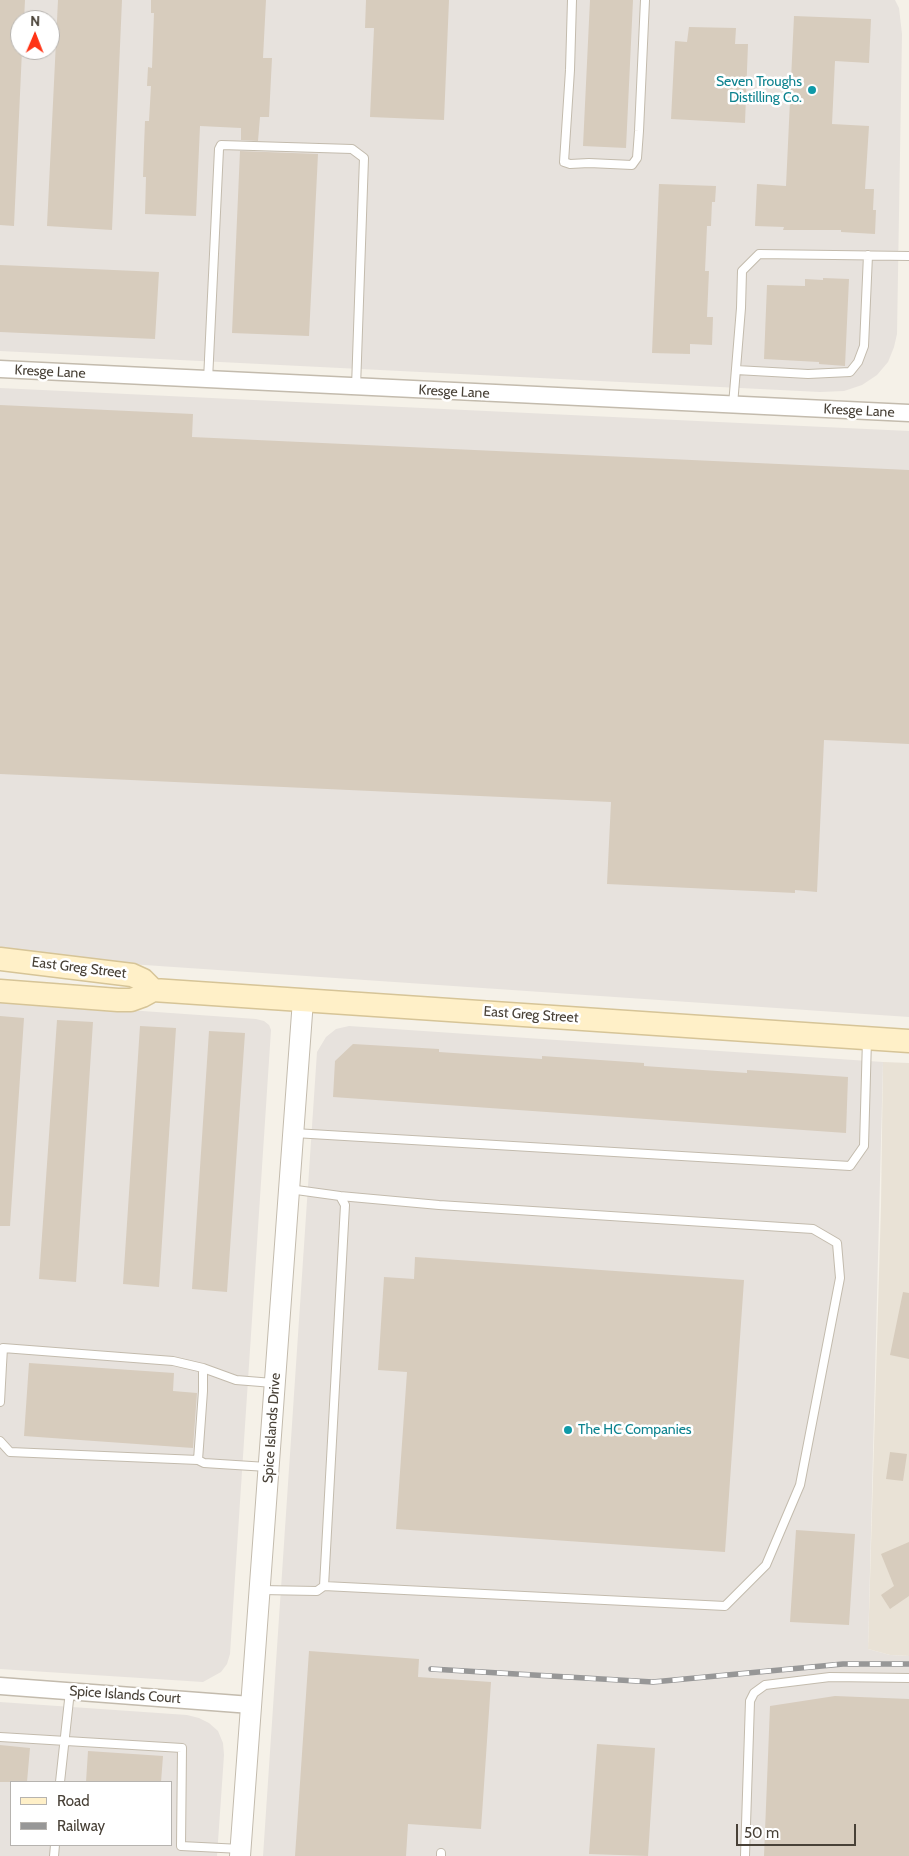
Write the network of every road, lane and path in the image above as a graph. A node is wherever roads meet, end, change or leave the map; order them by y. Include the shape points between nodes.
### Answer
1 (572, 0) edge
2 (645, 0) edge
3 (868, 255) junction
4 (909, 256) edge
5 (0, 369) edge
6 (736, 370) junction
7 (208, 380) junction
8 (356, 387) junction
9 (732, 405) junction
10 (909, 413) edge
11 (0, 959) edge
12 (58, 966) junction
13 (0, 974) edge
14 (153, 990) junction
15 (0, 992) edge
16 (303, 1000) junction
17 (867, 1039) junction
18 (909, 1041) edge
19 (294, 1133) junction
20 (289, 1189) junction
21 (340, 1196) junction
22 (1, 1365) edge
23 (203, 1368) junction
24 (275, 1383) junction
25 (0, 1402) edge
26 (0, 1441) edge
27 (198, 1460) junction
28 (269, 1468) junction
29 (324, 1586) junction
30 (259, 1590) junction
31 (909, 1678) edge
32 (0, 1686) edge
33 (70, 1691) junction
34 (251, 1705) junction
35 (0, 1737) edge
36 (64, 1740) junction
37 (60, 1781) edge
38 (240, 1853) edge
39 (745, 1856) edge

1 - 2 lane via 564,162 632,165 637,158
3 - 4 lane
3 - 6 lane via 759,254 742,271
3 - 6 lane via 864,346 850,372 808,374
5 - 7 street, Kresge Lane
6 - 9 lane
7 - 8 street, Kresge Lane
7 - 8 lane via 221,145 352,149 364,158
8 - 9 street, Kresge Lane
9 - 10 street, Kresge Lane
11 - 12 main road, East Greg Street
12 - 13 main road
12 - 14 main road, East Greg Street via 132,975
14 - 15 main road, East Greg Street via 131,1000
14 - 16 main road, East Greg Street
16 - 17 main road, East Greg Street
16 - 19 street, Spice Islands Drive
17 - 18 main road, East Greg Street
17 - 19 lane via 864,1146 850,1166
19 - 20 street, Spice Islands Drive
20 - 21 lane
20 - 24 street, Spice Islands Drive
21 - 29 lane via 346,1205
21 - 29 lane via 813,1230 837,1243 840,1278 800,1485 766,1565 725,1606
22 - 23 lane via 3,1348 173,1361
22 - 25 lane
23 - 24 lane via 236,1380
23 - 27 lane
24 - 28 street, Spice Islands Drive
26 - 27 lane via 10,1452
27 - 28 lane
28 - 30 street, Spice Islands Drive
29 - 30 lane via 317,1591
30 - 34 street, Spice Islands Drive
31 - 39 lane via 830,1677 765,1685 754,1694 750,1701
32 - 33 street, Spice Islands Court
33 - 34 street, Spice Islands Court
33 - 36 lane
34 - 38 street, Spice Islands Drive
35 - 36 lane
36 - 37 lane
36 - 38 lane via 182,1748 181,1846

